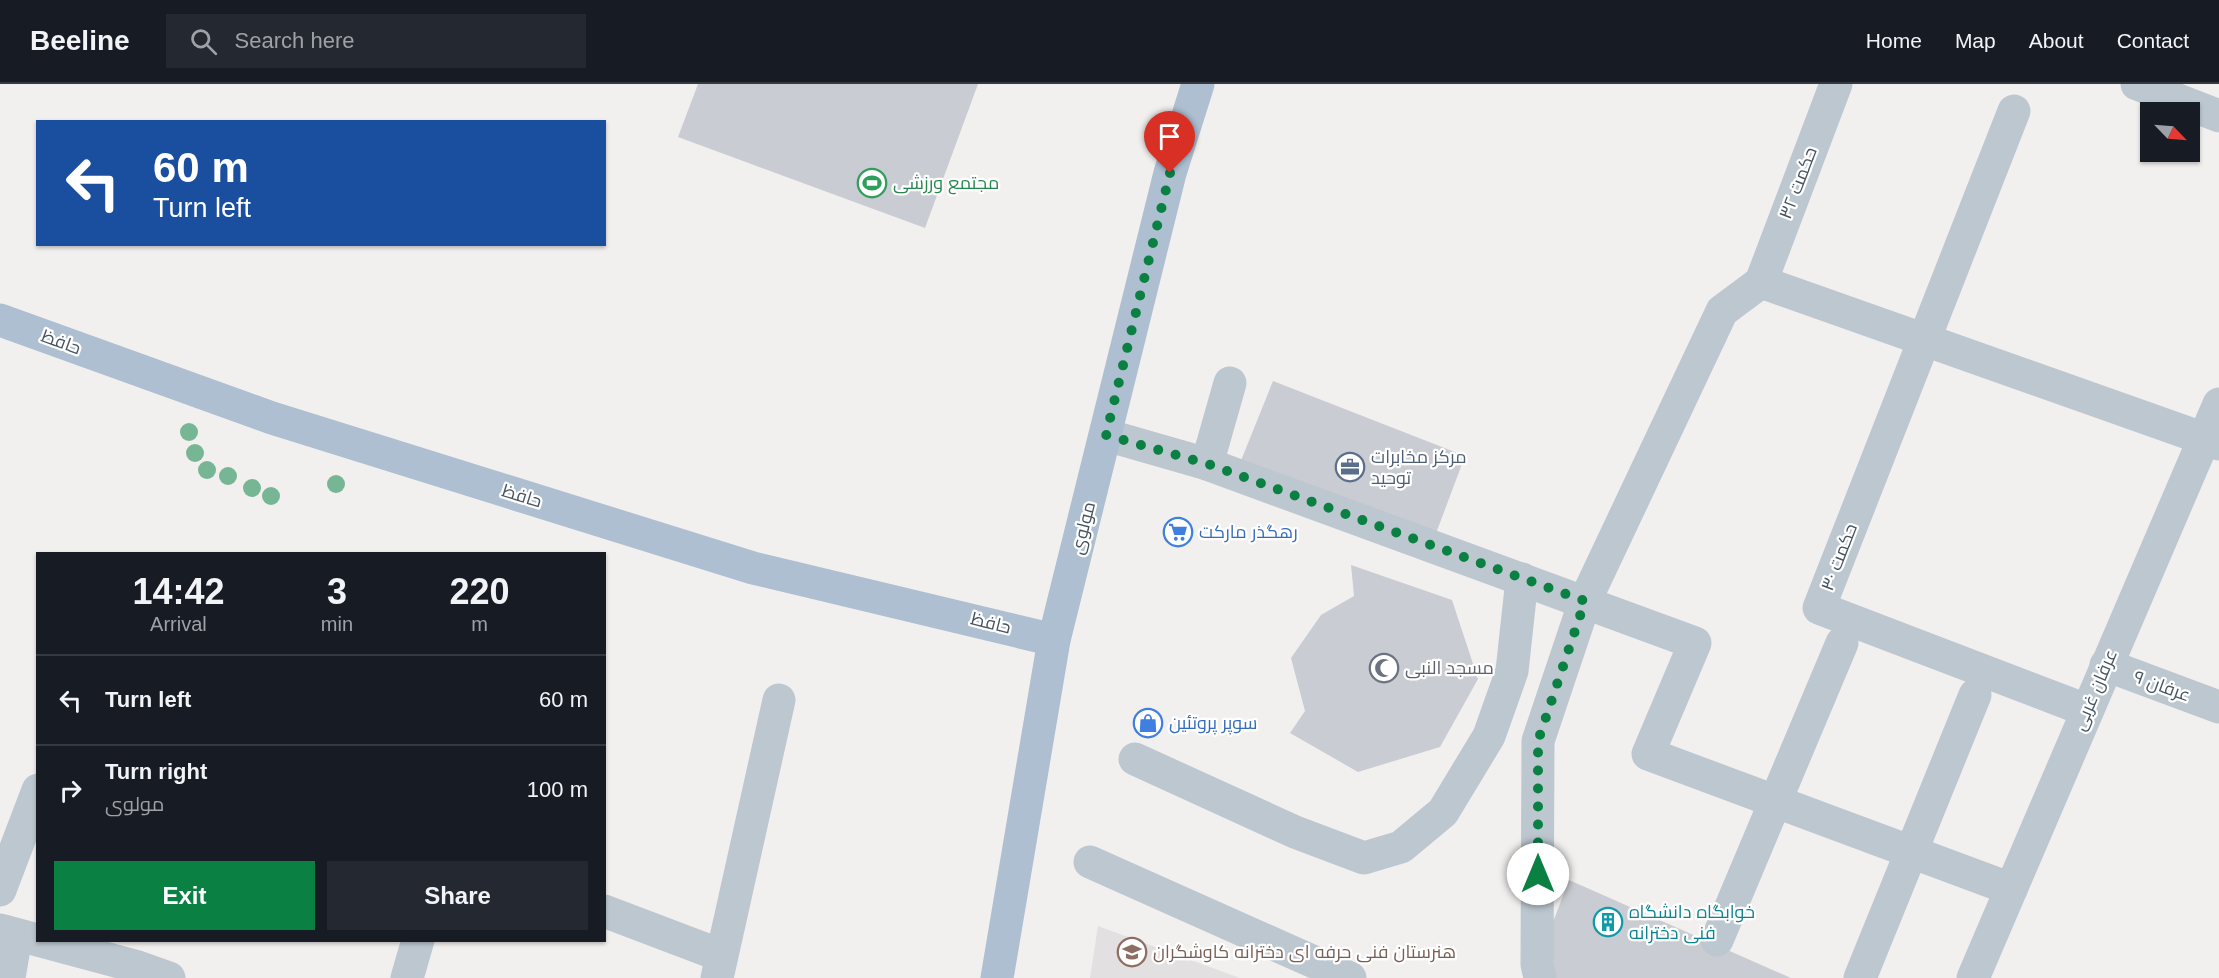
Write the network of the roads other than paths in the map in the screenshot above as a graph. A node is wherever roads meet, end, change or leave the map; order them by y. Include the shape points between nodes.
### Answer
1 (1198, 84) edge
2 (1836, 84) edge
3 (2137, 84) edge
4 (2014, 111) dead end
5 (2219, 116) edge
6 (1761, 282) junction
7 (0, 320) edge
8 (1924, 340) junction
9 (1230, 383) dead end
10 (2219, 404) edge
11 (1106, 435) junction
12 (2211, 441) edge
13 (1208, 464) junction
14 (1522, 579) junction
15 (1585, 601) junction
16 (1054, 640) junction
17 (1842, 643) dead end
18 (2106, 665) junction
19 (1975, 695) dead end
20 (779, 700) dead end
21 (2219, 707) edge
22 (2086, 710) junction
23 (1135, 759) dead end
24 (36, 795) edge
25 (1778, 795) junction
26 (1914, 845) junction
27 (1090, 862) dead end
28 (2014, 882) junction
29 (0, 890) edge
30 (606, 911) edge
31 (8, 933) edge
32 (36, 937) edge
33 (1717, 940) dead end
34 (66, 942) edge
35 (417, 942) edge
36 (143, 954) edge
37 (718, 967) edge
38 (9, 978) edge
39 (169, 978) edge
40 (406, 978) edge
41 (997, 978) edge
42 (1350, 978) edge
43 (1540, 978) edge
44 (1860, 978) edge
45 (1973, 978) edge

1 - 11 main road, مولوی via 1170,173
2 - 6 street, حکمت ۳۲
3 - 5 street
4 - 8 street
6 - 8 street
6 - 15 street via 1722,311
7 - 16 main road, حافظ via 272,418 753,568
8 - 12 street
8 - 22 street, حکمت ۳۰ via 1819,608
9 - 13 street
10 - 12 street, عرفان غربی
11 - 13 street
11 - 16 main road, مولوی
12 - 18 street, عرفان غربی
13 - 14 street
14 - 15 street
14 - 23 street via 1512,671 1489,736 1443,812 1401,847 1364,858 1295,832
15 - 25 street via 1695,643 1653,741
15 - 43 street via 1538,741
16 - 41 main road, مولوی
17 - 25 street
18 - 21 street, عرفان ۹
18 - 22 street, عرفان غربی
19 - 26 street
20 - 37 street
22 - 28 street, عرفان غربی
24 - 29 street
25 - 26 street
25 - 33 street
26 - 28 street
26 - 44 street
27 - 42 street
28 - 45 street, عرفان غربی
30 - 37 street
31 - 32 street
31 - 38 street
34 - 36 street
35 - 40 street
36 - 39 street

